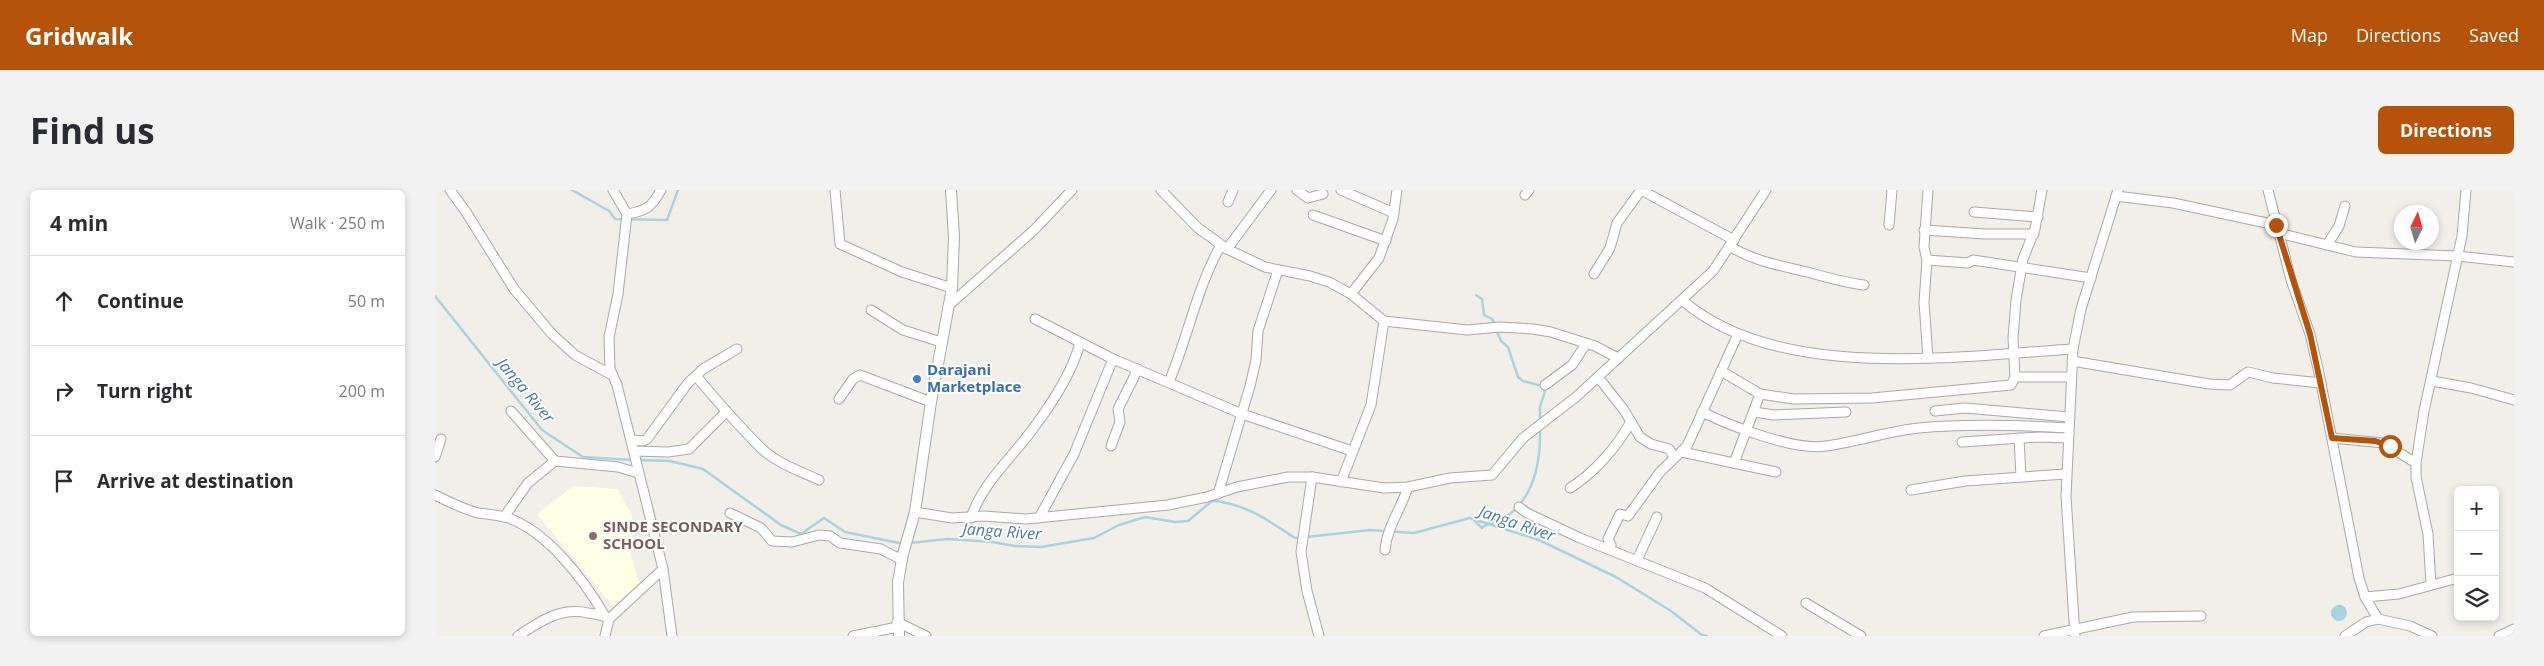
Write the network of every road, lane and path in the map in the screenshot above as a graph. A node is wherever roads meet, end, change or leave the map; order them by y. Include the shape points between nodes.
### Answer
1 (449, 190) edge
2 (613, 190) edge
3 (618, 190) edge
4 (661, 190) edge
5 (835, 190) edge
6 (951, 190) edge
7 (1072, 190) edge
8 (1161, 190) edge
9 (1233, 190) edge
10 (1271, 190) edge
11 (1297, 190) edge
12 (1341, 190) edge
13 (1397, 190) edge
14 (1641, 190) edge
15 (1765, 190) edge
16 (1892, 190) edge
17 (1929, 190) edge
18 (2042, 190) edge
19 (2268, 190) edge
20 (2466, 190) edge
21 (2117, 193) edge
22 (1171, 194) edge
23 (1323, 194) dead end
24 (619, 200) junction
25 (1228, 202) dead end
26 (2345, 206) dead end
27 (1974, 212) dead end
28 (1394, 213) junction
29 (627, 214) junction
30 (1313, 215) dead end
31 (2038, 217) junction
32 (1889, 225) dead end
33 (2277, 229) junction
34 (1924, 230) junction
35 (2034, 234) junction
36 (1386, 241) junction
37 (1733, 244) junction
38 (2327, 245) junction
39 (1224, 247) junction
40 (2457, 256) junction
41 (1927, 260) junction
42 (2514, 262) edge
43 (2022, 267) junction
44 (1278, 270) junction
45 (1595, 274) dead end
46 (2091, 278) junction
47 (1865, 285) dead end
48 (952, 288) junction
49 (1351, 294) junction
50 (1682, 300) junction
51 (948, 306) junction
52 (871, 310) dead end
53 (1035, 320) dead end
54 (1384, 321) junction
55 (1738, 334) junction
56 (941, 342) junction
57 (1080, 342) junction
58 (1586, 344) junction
59 (2073, 348) junction
60 (737, 349) dead end
61 (2013, 352) junction
62 (1618, 358) junction
63 (1929, 358) junction
64 (1113, 359) junction
65 (2072, 361) junction
66 (1138, 369) junction
67 (1721, 371) junction
68 (613, 374) junction
69 (696, 376) junction
70 (1598, 377) junction
71 (2015, 377) junction
72 (2071, 377) junction
73 (2432, 381) junction
74 (1169, 382) junction
75 (2321, 384) junction
76 (1545, 386) dead end
77 (1760, 394) junction
78 (839, 399) dead end
79 (2514, 400) edge
80 (931, 402) junction
81 (1935, 411) dead end
82 (511, 412) dead end
83 (726, 412) junction
84 (1702, 412) junction
85 (1754, 412) junction
86 (1846, 412) dead end
87 (1242, 414) junction
88 (2069, 417) junction
89 (1630, 422) junction
90 (1745, 429) junction
91 (2067, 433) junction
92 (441, 438) dead end
93 (2019, 438) junction
94 (2332, 438) junction
95 (631, 440) junction
96 (1962, 442) dead end
97 (1111, 446) dead end
98 (1352, 450) junction
99 (634, 451) junction
100 (1678, 455) junction
101 (435, 457) edge
102 (555, 461) junction
103 (1734, 463) junction
104 (2416, 463) junction
105 (637, 470) junction
106 (1776, 472) dead end
107 (2066, 474) junction
108 (2021, 477) junction
109 (1312, 478) junction
110 (819, 480) dead end
111 (1341, 482) junction
112 (1408, 487) junction
113 (1570, 488) dead end
114 (1911, 490) dead end
115 (1218, 494) junction
116 (435, 495) edge
117 (1519, 507) dead end
118 (915, 512) junction
119 (730, 513) dead end
120 (1657, 516) dead end
121 (504, 517) junction
122 (971, 518) junction
123 (1039, 518) junction
124 (1609, 549) junction
125 (1385, 550) dead end
126 (902, 557) junction
127 (1637, 560) junction
128 (663, 569) junction
129 (2454, 579) edge
130 (2431, 585) junction
131 (2365, 597) junction
132 (1806, 603) dead end
133 (2201, 616) dead end
134 (607, 618) junction
135 (2378, 619) junction
136 (898, 628) edge
137 (2514, 629) edge
138 (2075, 632) edge
139 (518, 636) edge
140 (605, 636) edge
141 (672, 636) edge
142 (853, 636) edge
143 (926, 636) edge
144 (1319, 636) edge
145 (1782, 636) edge
146 (1861, 636) edge
147 (2044, 636) edge
148 (2345, 636) edge
149 (2431, 636) edge
150 (2499, 636) edge

1 - 68 street via 514,289 552,334 575,355
2 - 24 street
3 - 24 street
4 - 29 street via 645,211
5 - 48 street via 840,244 902,272
6 - 48 street via 954,237
7 - 51 street via 1034,230
8 - 22 street
9 - 25 street
10 - 39 street
11 - 23 street via 1308,198
12 - 28 street
13 - 28 street
14 - 37 street
14 - 45 street via 1617,223 1610,248
15 - 37 street
16 - 32 street
17 - 34 street
18 - 31 street
19 - 33 street
20 - 40 street via 2463,236
21 - 33 street via 2173,203
21 - 46 street
22 - 39 street via 1198,228
24 - 29 street
26 - 38 street via 2339,226
27 - 31 street
28 - 36 street
29 - 68 street via 618,294 609,337
30 - 36 street
31 - 35 street
33 - 38 street
33 - 75 street via 2310,334
34 - 35 street
34 - 41 street
35 - 43 street via 2026,248
36 - 49 street via 1374,267
37 - 47 street via 1746,256 1842,282
37 - 50 street via 1713,271
38 - 40 street via 2355,252
39 - 44 street via 1254,263
39 - 74 street via 1208,273
40 - 42 street
40 - 73 street
41 - 43 street via 1967,263 1973,260
41 - 63 street via 1924,302
43 - 46 street
43 - 61 street via 2014,312
44 - 49 street via 1310,276
44 - 87 street via 1259,331 1255,367
46 - 59 street
48 - 51 street
49 - 54 street
50 - 55 street via 1713,323
50 - 62 street
51 - 56 street
52 - 56 street via 903,330
53 - 57 street
54 - 58 street via 1467,330 1500,328 1551,332
54 - 98 street via 1371,405
55 - 63 street via 1834,356
55 - 67 street
56 - 80 street
57 - 64 street
57 - 122 street via 1072,365 1039,421 982,493
58 - 62 street
58 - 76 street via 1572,365
59 - 61 street
59 - 65 street
60 - 69 street
61 - 63 street
61 - 71 street
62 - 70 street
64 - 66 street
64 - 123 street via 1074,454
65 - 72 street
65 - 75 street via 2209,384 2230,385 2248,372
66 - 74 street
66 - 97 street via 1118,408 1121,422
67 - 77 street
67 - 84 street
68 - 95 street
69 - 83 street
69 - 95 street via 681,391 647,439 643,442
70 - 89 street
70 - 112 street via 1539,423 1492,475 1450,478
71 - 72 street
71 - 77 street via 2011,386 1872,398 1811,400
72 - 88 street
73 - 79 street
73 - 104 street
74 - 87 street
75 - 94 street
77 - 85 street
78 - 80 street via 860,374
80 - 118 street
81 - 88 street via 1965,408
82 - 102 street
83 - 99 street via 689,449
83 - 110 street via 761,449
84 - 90 street
84 - 100 street via 1687,446
85 - 86 street via 1774,415
85 - 90 street
87 - 98 street
87 - 115 street
88 - 91 street
89 - 100 street via 1646,442
89 - 113 street via 1586,477
90 - 91 street via 1790,443 1821,446 1919,428 1963,426
90 - 103 street
91 - 93 street
91 - 107 street
92 - 101 street
93 - 96 street
93 - 108 street
94 - 104 street via 2383,443
94 - 131 street
95 - 99 street
98 - 111 street
99 - 105 street
100 - 103 street
100 - 124 street via 1660,472 1628,516 1621,514 1608,539
102 - 105 street
102 - 121 street via 528,483
103 - 106 street
104 - 130 street via 2428,534
105 - 128 street
107 - 108 street
107 - 138 street
108 - 114 street via 1965,481
109 - 111 street
109 - 115 street via 1280,478
109 - 144 street via 1301,552
111 - 112 street via 1384,488
112 - 125 street via 1390,526
115 - 123 street via 1168,505
116 - 121 street via 461,508
117 - 124 street
118 - 122 street
118 - 126 street
119 - 126 street via 761,528 773,541 792,542 819,535 830,536 840,543 881,549
120 - 127 street
121 - 134 street via 537,533 591,592
122 - 123 street
124 - 127 street
126 - 136 street via 898,582
127 - 145 street via 1705,588
128 - 134 street
128 - 141 street
129 - 130 street
130 - 131 street via 2399,594
131 - 135 street
132 - 146 street
133 - 138 street via 2133,617
134 - 139 street via 567,610
134 - 140 street
135 - 148 street via 2366,622
135 - 149 street via 2410,626
136 - 142 street
136 - 143 street
137 - 150 street
138 - 147 street

